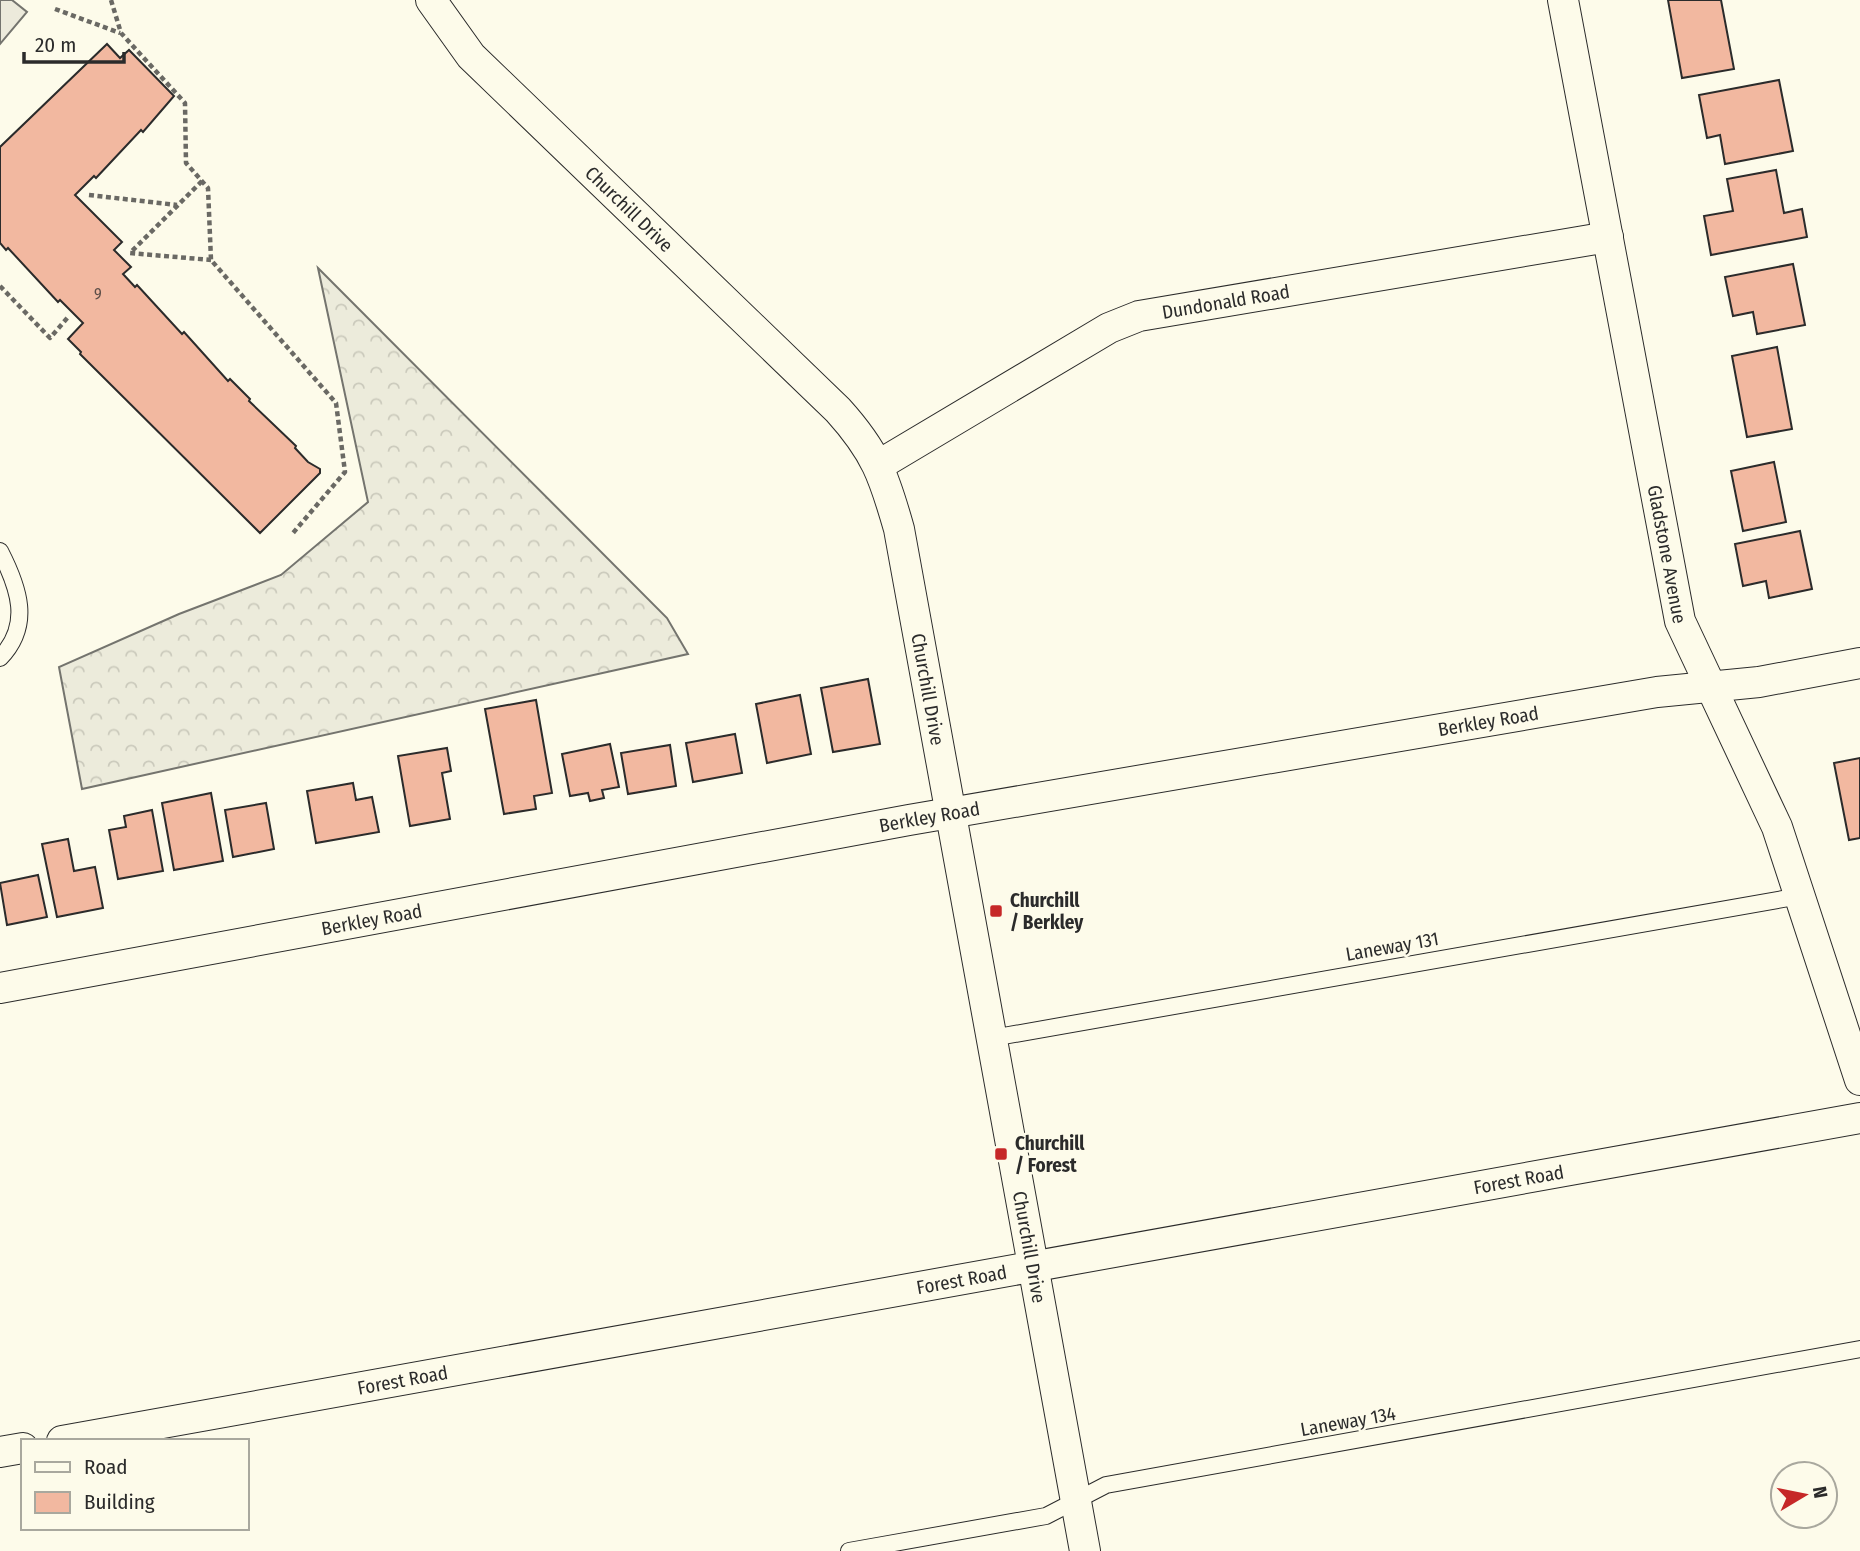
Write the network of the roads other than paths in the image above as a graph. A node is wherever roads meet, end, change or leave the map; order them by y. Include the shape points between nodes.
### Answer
1 (431, 0) edge
2 (1563, 0) edge
3 (1608, 237) junction
4 (880, 464) junction
5 (0, 551) edge
6 (0, 658) edge
7 (1860, 663) edge
8 (1710, 688) junction
9 (952, 813) junction
10 (1800, 896) junction
11 (0, 988) edge
12 (992, 1038) junction
13 (1860, 1080) edge
14 (1860, 1118) edge
15 (1034, 1266) junction
16 (1860, 1349) edge
17 (73, 1439) edge
18 (21, 1448) edge
19 (0, 1452) edge
20 (1076, 1501) junction
21 (849, 1551) edge
22 (1085, 1551) edge

1 - 4 street, Churchill Drive via 471,55 838,410
2 - 3 street, Gladstone Avenue
3 - 4 street, Dundonald Road via 1139,316 1109,328
3 - 8 street, Gladstone Avenue via 1680,621
4 - 9 street, Churchill Drive via 899,529
5 - 6 lane via 13,577 21,610 20,628
7 - 8 street, Berkley Road
8 - 9 street, Berkley Road via 1657,692
8 - 10 street, Gladstone Avenue via 1734,729 1777,827
9 - 11 street, Berkley Road
9 - 12 street, Churchill Drive
10 - 12 lane, Laneway 131
10 - 13 street, Gladstone Avenue
12 - 15 street, Churchill Drive
14 - 15 street, Forest Road
15 - 17 street, Forest Road
15 - 20 street, Churchill Drive
16 - 20 lane, Laneway 134 via 1106,1485
18 - 19 street
20 - 21 lane, Laneway 134 via 1046,1516
20 - 22 street, Churchill Drive

